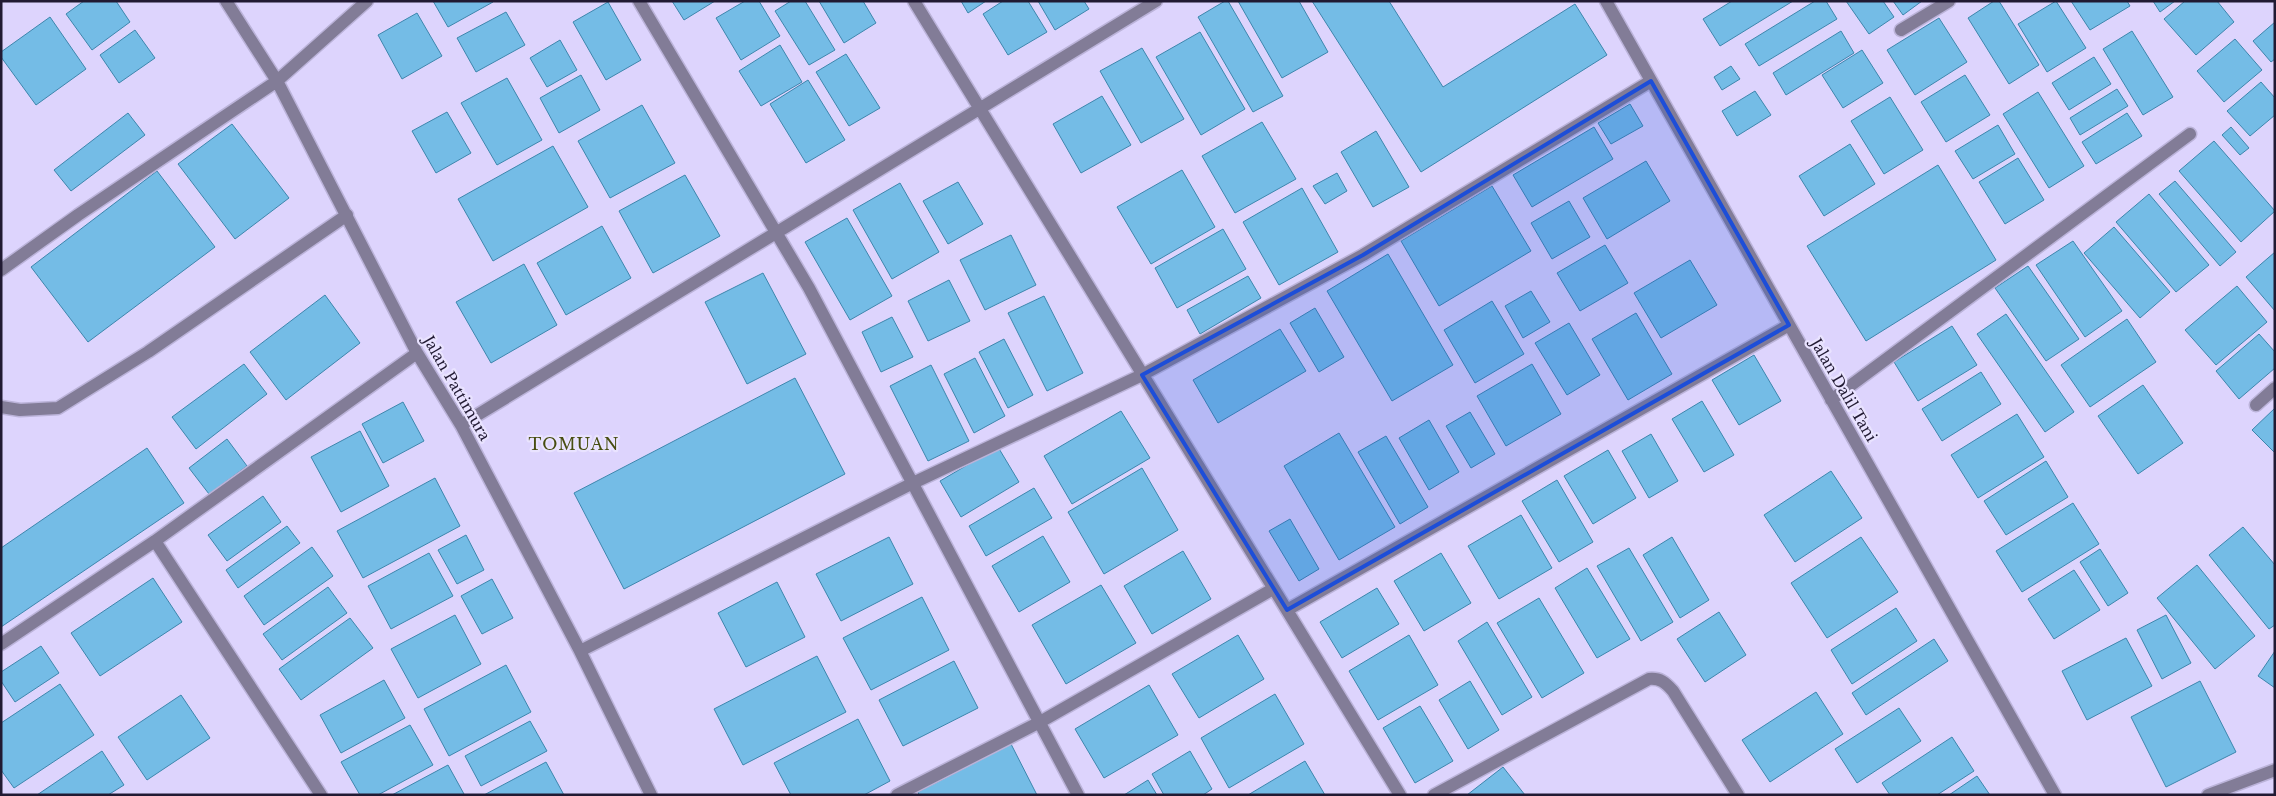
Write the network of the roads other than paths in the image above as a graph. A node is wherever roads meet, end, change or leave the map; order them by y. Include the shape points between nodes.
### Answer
1 (226, 1) edge
2 (367, 1) edge
3 (638, 1) edge
4 (914, 1) edge
5 (1156, 1) edge
6 (1606, 1) edge
7 (1949, 1) edge
8 (1901, 30) dead end
9 (1651, 81) junction
10 (276, 82) junction
11 (979, 108) junction
12 (2190, 134) dead end
13 (347, 215) junction
14 (777, 234) junction
15 (1, 270) edge
16 (1789, 325) junction
17 (417, 353) junction
18 (1142, 375) junction
19 (2275, 388) edge
20 (1832, 400) junction
21 (2256, 406) dead end
22 (1, 407) edge
23 (461, 424) junction
24 (912, 483) junction
25 (155, 541) junction
26 (1273, 588) junction
27 (1287, 610) junction
28 (1, 644) edge
29 (580, 651) junction
30 (1040, 722) junction
31 (2275, 770) edge
32 (322, 795) edge
33 (651, 795) edge
34 (897, 795) edge
35 (1078, 795) edge
36 (1400, 795) edge
37 (1434, 795) edge
38 (1738, 795) edge
39 (2055, 795) edge
40 (2208, 795) edge

1 - 10 street, Jalan Pattimura
2 - 10 street
3 - 14 street
4 - 11 street
5 - 11 street
6 - 9 street, Jalan Dalil Tani
7 - 8 street
9 - 16 street, Jalan Dalil Tani
9 - 18 street via 1363,255
10 - 13 street, Jalan Pattimura
10 - 15 street
11 - 14 street
11 - 18 street
12 - 20 street
13 - 17 street, Jalan Pattimura
13 - 22 street via 148,352 58,408 20,410
14 - 23 street
14 - 24 street
16 - 20 street, Jalan Dalil Tani
16 - 27 street
17 - 23 street, Jalan Pattimura
17 - 25 street
18 - 24 street
18 - 26 street
19 - 21 street
20 - 39 street, Jalan Dalil Tani
23 - 29 street, Jalan Pattimura
24 - 29 street
24 - 30 street
25 - 28 street
25 - 32 street
26 - 27 street
26 - 30 street
27 - 36 street
29 - 33 street, Jalan Pattimura
30 - 34 street
30 - 35 street
31 - 40 street
37 - 38 street via 1649,679 1657,678 1673,691

